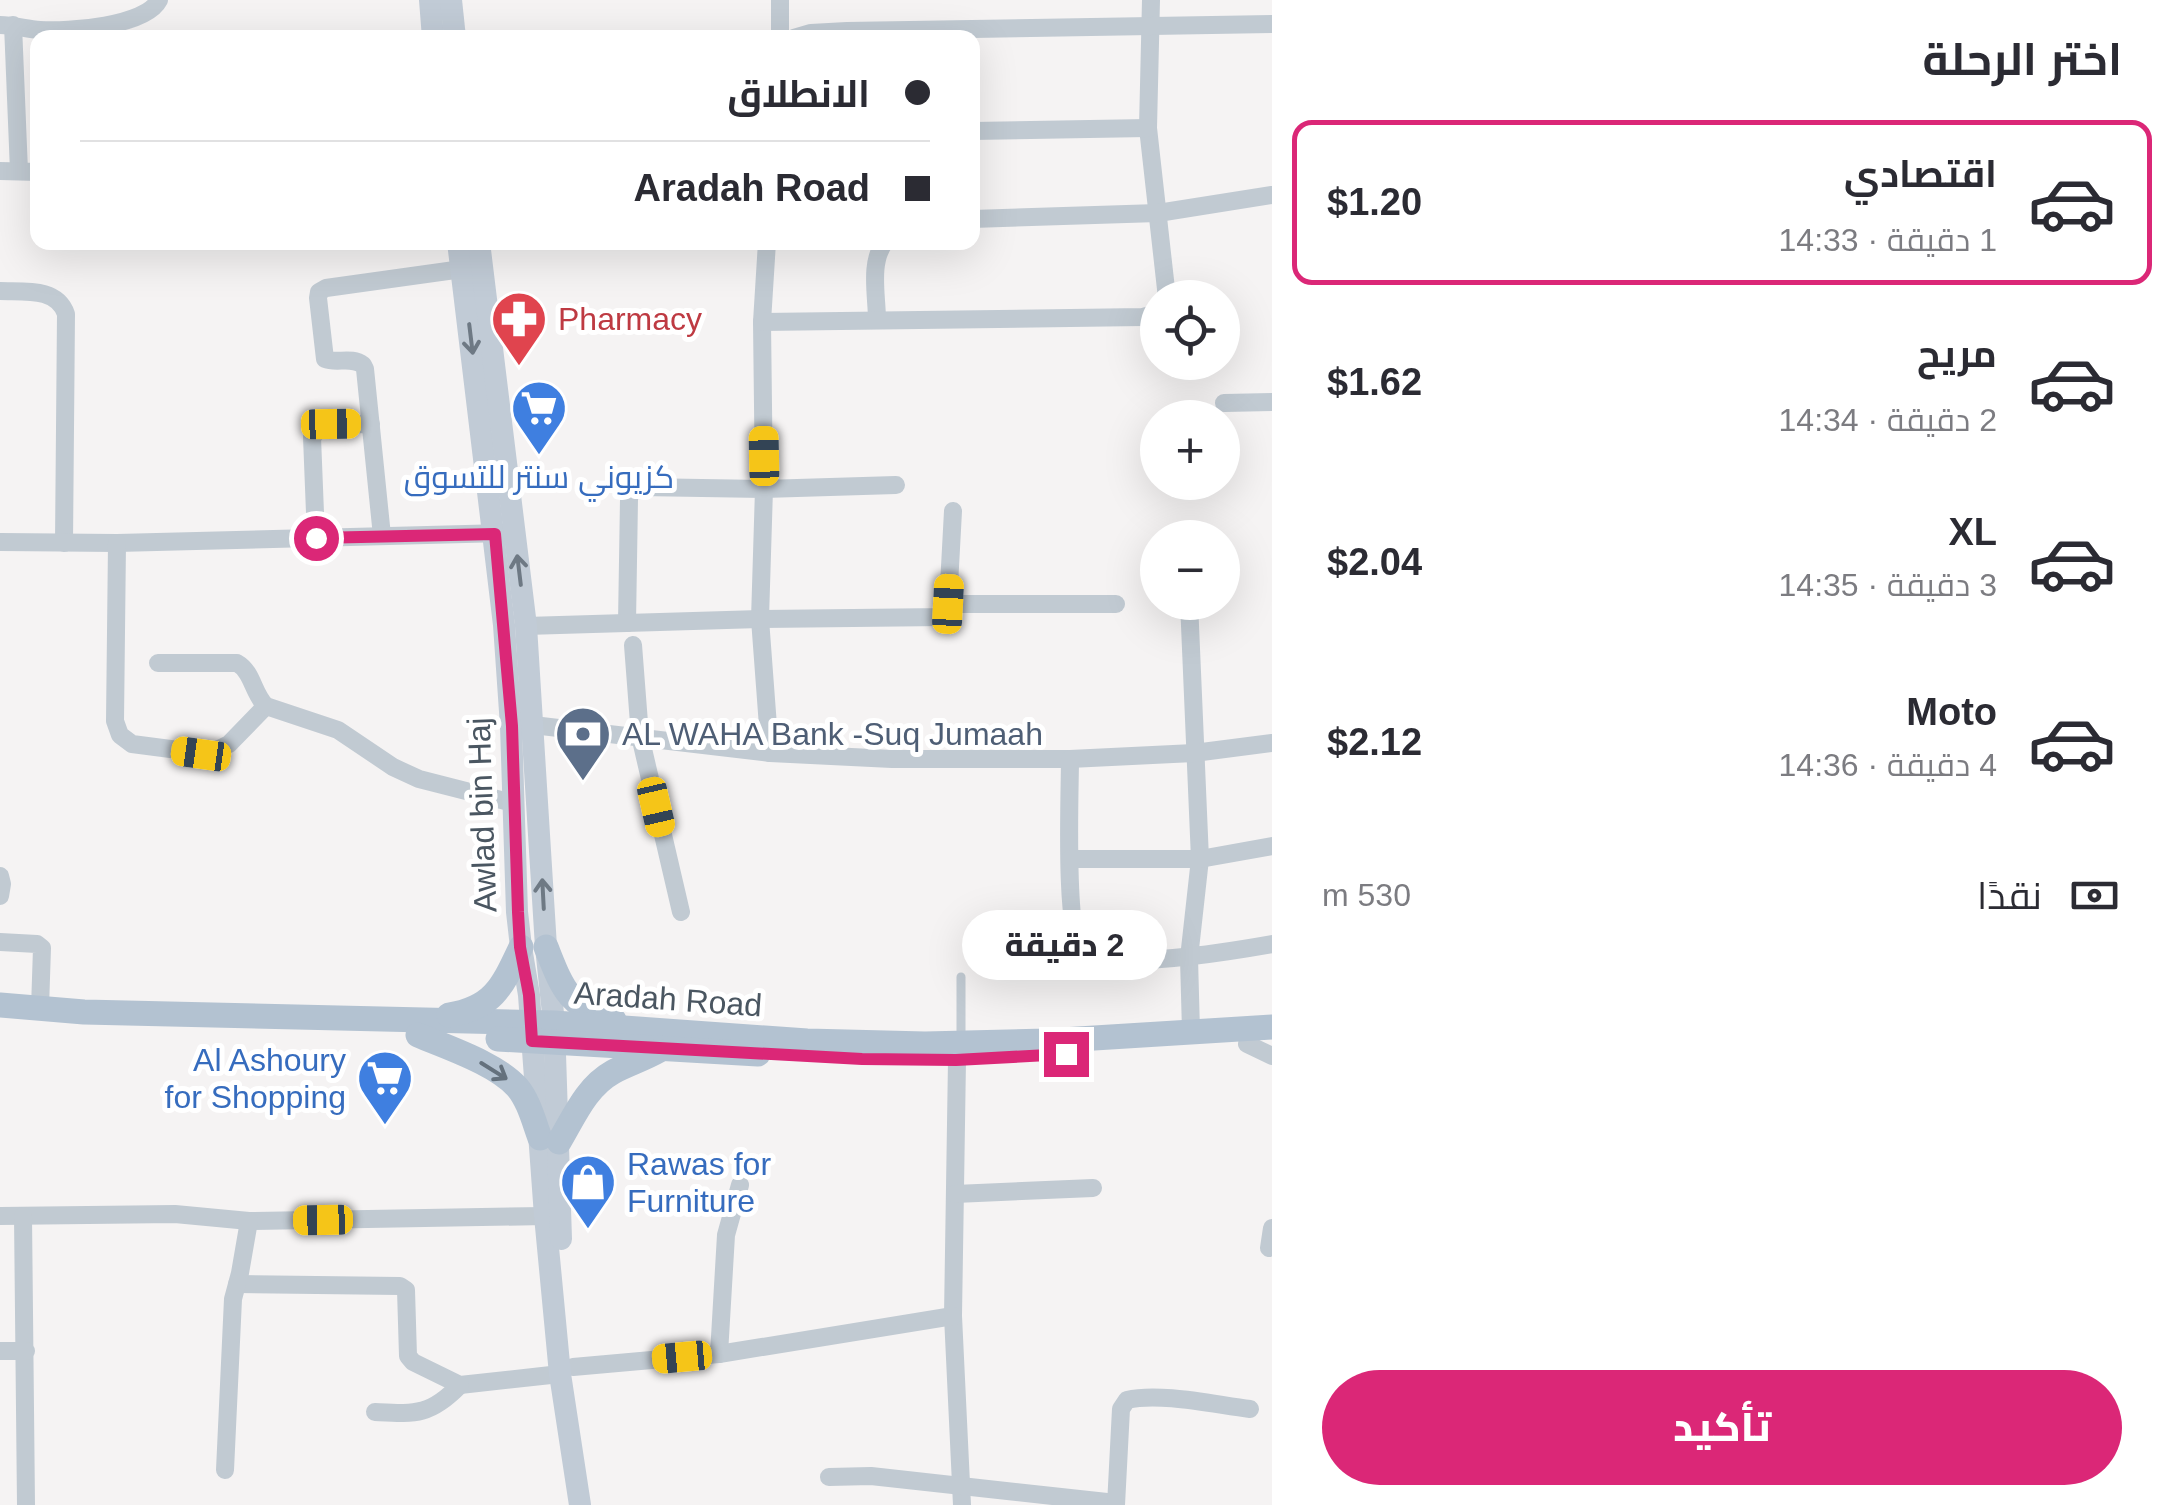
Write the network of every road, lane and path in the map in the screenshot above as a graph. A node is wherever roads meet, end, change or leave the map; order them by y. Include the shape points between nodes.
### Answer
1 (159, 0) edge
2 (430, 0) edge
3 (450, 0) edge
4 (780, 0) edge
5 (1151, 0) edge
6 (1272, 24) edge
7 (6, 25) edge
8 (1152, 27) junction
9 (432, 30) edge
10 (454, 30) edge
11 (780, 30) edge
12 (924, 30) edge
13 (1148, 128) junction
14 (980, 131) edge
15 (0, 171) edge
16 (28, 172) edge
17 (1272, 196) edge
18 (1158, 213) junction
19 (980, 220) edge
20 (459, 250) edge
21 (480, 250) edge
22 (766, 250) edge
23 (880, 250) edge
24 (462, 269) junction
25 (1166, 280) edge
26 (0, 291) edge
27 (1140, 316) edge
28 (877, 320) junction
29 (762, 322) junction
30 (1272, 402) edge
31 (1240, 403) edge
32 (371, 424) junction
33 (896, 485) dead end
34 (764, 489) junction
35 (953, 511) dead end
36 (504, 533) junction
37 (382, 536) junction
38 (316, 538) junction
39 (0, 542) edge
40 (64, 543) junction
41 (117, 543) junction
42 (948, 604) junction
43 (1116, 604) dead end
44 (760, 619) junction
45 (1190, 620) edge
46 (626, 623) junction
47 (526, 626) junction
48 (633, 645) dead end
49 (158, 664) dead end
50 (266, 706) junction
51 (533, 725) junction
52 (640, 736) junction
53 (1272, 743) edge
54 (770, 752) junction
55 (1194, 753) junction
56 (1070, 759) junction
57 (512, 803) junction
58 (1272, 846) edge
59 (1070, 859) junction
60 (1200, 859) junction
61 (0, 876) edge
62 (0, 896) edge
63 (680, 912) dead end
64 (0, 942) edge
65 (1272, 944) edge
66 (533, 947) junction
67 (1189, 958) junction
68 (960, 978) dead end
69 (0, 1005) edge
70 (40, 1008) junction
71 (0, 1021) edge
72 (418, 1027) junction
73 (1272, 1027) edge
74 (1192, 1031) junction
75 (543, 1032) junction
76 (655, 1039) junction
77 (1260, 1044) edge
78 (959, 1052) junction
79 (1272, 1056) edge
80 (549, 1140) junction
81 (740, 1185) dead end
82 (1093, 1188) dead end
83 (955, 1194) junction
84 (0, 1216) edge
85 (22, 1216) junction
86 (545, 1216) junction
87 (249, 1221) junction
88 (1272, 1228) edge
89 (1269, 1248) dead end
90 (237, 1284) junction
91 (953, 1316) junction
92 (0, 1350) edge
93 (26, 1351) junction
94 (719, 1354) junction
95 (566, 1370) junction
96 (460, 1385) junction
97 (1250, 1409) dead end
98 (374, 1412) dead end
99 (225, 1470) dead end
100 (829, 1477) dead end
101 (961, 1485) junction
102 (1116, 1504) edge
103 (26, 1505) edge
104 (580, 1505) edge
105 (596, 1505) edge
106 (962, 1505) edge

1 - 7 street via 126,21 89,28
2 - 9 main road
3 - 10 main road
4 - 11 street
5 - 8 street
6 - 8 street
7 - 16 street
8 - 12 street
8 - 13 street
13 - 14 street
13 - 18 street
15 - 16 street
17 - 18 street
18 - 19 street
18 - 25 street
20 - 24 main road, Awlad bin Haj
21 - 36 main road, Awlad bin Haj
22 - 29 street
23 - 28 street
24 - 32 street via 319,292 325,359 363,365
24 -> 36 main road, Awlad bin Haj
26 - 40 street via 46,294 64,306
27 - 28 street
28 - 29 street
29 - 34 street
30 - 31 street
32 - 37 street
32 - 38 street via 324,426 312,437
33 - 34 street
34 - 44 street
34 - 46 street via 632,490
35 - 42 street
36 - 37 street
47 -> 36 main road, Awlad bin Haj
36 - 57 main road, Awlad bin Haj
37 - 38 street
38 - 41 street
39 - 40 street
40 - 41 street
41 - 50 street via 114,721 120,735 132,744 209,754 229,744
42 - 43 street
42 - 44 street via 944,618
44 - 46 street
44 - 54 street
45 - 55 street
46 - 47 street
47 - 51 main road, Awlad bin Haj
48 - 52 street
49 - 50 street via 237,662
50 - 57 street via 338,730 419,779
51 - 52 street
66 -> 51 main road, Awlad bin Haj
52 - 54 street
52 - 63 street
53 - 55 street
54 - 56 street
55 - 56 street
55 - 60 street
56 - 59 street
57 - 66 main road, Awlad bin Haj
58 - 60 street
59 - 60 street
59 - 67 street via 1080,949 1097,960
60 - 67 street
61 - 62 street
64 - 70 street via 42,948
65 - 67 street
66 - 72 main road via 491,1000
66 - 75 main road, Awlad bin Haj
66 - 76 main road via 573,1001
67 - 74 street
68 - 78 lane
69 - 70 main road, Aradah Road
70 - 72 main road, Aradah Road
71 - 72 main road, Aradah Road via 244,1032
72 - 75 main road, Aradah Road
72 -> 80 main road via 517,1087
73 - 74 main road, Aradah Road
74 - 78 main road, Aradah Road
75 - 76 main road, Aradah Road
75 - 80 main road, Awlad bin Haj
76 - 78 main road, Aradah Road
76 - 80 main road via 592,1088
77 - 78 main road, Aradah Road
77 - 79 street
78 - 83 street
80 - 86 main road, Awlad bin Haj
80 - 95 main road, Awlad bin Haj via 561,1231
81 - 94 street via 726,1235
82 - 83 street
83 - 91 street
84 - 85 street
85 - 87 street via 175,1214
85 - 93 street
86 - 87 street
86 - 95 main road, Awlad bin Haj
87 - 90 street
88 - 89 street
90 - 96 street via 400,1286 407,1298 408,1356
90 - 99 street
91 - 94 street
91 - 101 street
92 - 93 street
93 - 103 street
94 - 95 street
95 - 96 street
95 - 104 main road, Awlad bin Haj
95 - 105 main road, Awlad bin Haj
96 - 98 street via 432,1408
97 - 102 street via 1127,1400 1121,1409
100 - 101 street
101 - 102 street
101 - 106 street

